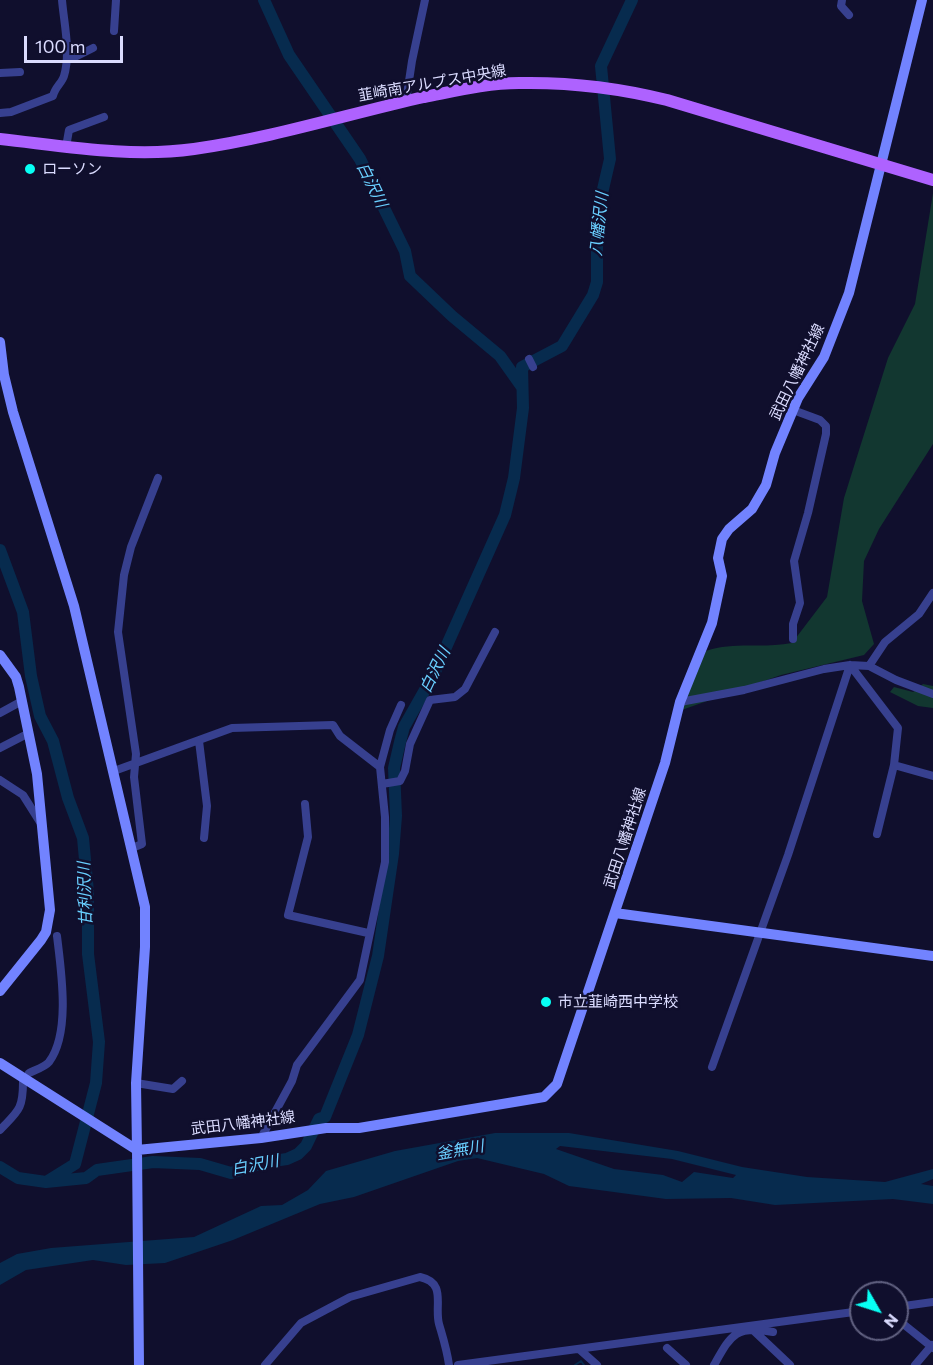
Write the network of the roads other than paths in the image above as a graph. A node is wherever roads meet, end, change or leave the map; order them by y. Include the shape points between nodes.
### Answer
1 (62, 0) edge
2 (116, 0) edge
3 (425, 0) edge
4 (843, 0) edge
5 (921, 0) edge
6 (849, 15) dead end
7 (114, 31) dead end
8 (93, 48) dead end
9 (67, 56) junction
10 (20, 72) dead end
11 (0, 73) edge
12 (406, 101) junction
13 (0, 113) edge
14 (104, 117) dead end
15 (0, 139) edge
16 (66, 147) junction
17 (879, 164) junction
18 (933, 180) edge
19 (0, 342) edge
20 (529, 359) dead end
21 (534, 367) dead end
22 (793, 410) junction
23 (158, 478) dead end
24 (933, 593) edge
25 (495, 632) dead end
26 (794, 639) dead end
27 (0, 655) edge
28 (850, 665) junction
29 (869, 666) junction
30 (5, 671) edge
31 (933, 694) edge
32 (22, 701) junction
33 (680, 702) junction
34 (401, 705) dead end
35 (0, 713) edge
36 (29, 733) junction
37 (199, 741) junction
38 (0, 748) edge
39 (137, 764) junction
40 (894, 765) junction
41 (380, 767) junction
42 (114, 771) junction
43 (933, 776) edge
44 (0, 780) edge
45 (382, 784) junction
46 (23, 795) junction
47 (39, 796) junction
48 (305, 804) dead end
49 (41, 824) junction
50 (877, 834) dead end
51 (204, 838) dead end
52 (132, 848) junction
53 (615, 913) junction
54 (760, 932) junction
55 (368, 933) junction
56 (57, 936) dead end
57 (933, 956) edge
58 (0, 991) edge
59 (0, 1063) edge
60 (712, 1067) dead end
61 (29, 1073) dead end
62 (23, 1082) dead end
63 (182, 1082) dead end
64 (136, 1083) junction
65 (0, 1130) edge
66 (261, 1138) junction
67 (137, 1154) junction
68 (933, 1302) edge
69 (909, 1305) edge
70 (849, 1313) edge
71 (909, 1329) edge
72 (753, 1330) junction
73 (773, 1332) dead end
74 (932, 1347) edge
75 (667, 1348) dead end
76 (579, 1349) junction
77 (139, 1365) edge
78 (265, 1365) edge
79 (449, 1365) edge
80 (459, 1365) edge
81 (597, 1365) edge
82 (686, 1365) edge
83 (714, 1365) edge
84 (790, 1365) edge
85 (915, 1365) edge

1 - 9 street
2 - 7 street
3 - 12 street
4 - 6 street via 841,6
5 - 17 main road, 武田八幡神社線
8 - 9 street via 78,57
9 - 13 street via 64,78 53,96
10 - 11 street
12 - 16 main road, 韮崎南アルプス中央線 via 231,144 191,150 147,154
12 - 17 main road, 韮崎南アルプス中央線 via 517,83 626,91
14 - 16 street via 69,130
15 - 16 main road, 韮崎南アルプス中央線
17 - 18 main road, 韮崎南アルプス中央線
17 - 22 main road, 武田八幡神社線 via 849,292 824,357
19 - 42 main road via 13,412 74,606
20 - 21 street
22 - 26 street via 826,426 794,561 800,603 793,624
22 - 33 main road, 武田八幡神社線 via 766,485 752,509 722,539 718,558 722,576 712,623
23 - 39 street via 131,548 118,632
24 - 29 street via 919,614 885,642
25 - 45 street via 465,689 455,697 430,700 418,720 400,781
27 - 30 main road
28 - 29 street
28 - 33 street
28 - 40 street via 898,728
28 - 54 street
29 - 31 street
30 - 32 main road via 16,676
32 - 35 street
32 - 36 main road
33 - 53 main road, 武田八幡神社線 via 665,763
34 - 41 street
36 - 38 street
36 - 47 main road
37 - 39 street
37 - 41 street via 232,728 333,725 340,736
37 - 51 street via 207,806
39 - 42 street
39 - 52 street via 134,777 142,844
40 - 43 street
40 - 50 street
41 - 45 street
42 - 52 main road
44 - 46 street
45 - 55 street via 385,862
46 - 47 street
46 - 49 street
47 - 49 main road
48 - 55 street via 308,837 288,915
49 - 58 main road via 49,921 41,940
52 - 64 main road via 146,924
53 - 54 main road
53 - 66 main road, 武田八幡神社線 via 557,1084 544,1097 359,1128 326,1128
54 - 57 main road
54 - 60 street
55 - 66 street via 360,980 297,1065
56 - 61 street via 62,1013 59,1039 49,1062
59 - 67 main road
62 - 65 street via 23,1102 14,1118
63 - 64 street via 173,1089
64 - 67 main road
66 - 67 main road, 武田八幡神社線
67 - 77 main road
68 - 69 street
70 - 76 street
71 - 74 street
72 - 73 street
72 - 83 street via 735,1334 726,1342
72 - 84 street
74 - 85 street
75 - 82 street
76 - 80 street
76 - 81 street
78 - 79 street via 301,1323 350,1297 420,1277 434,1284

